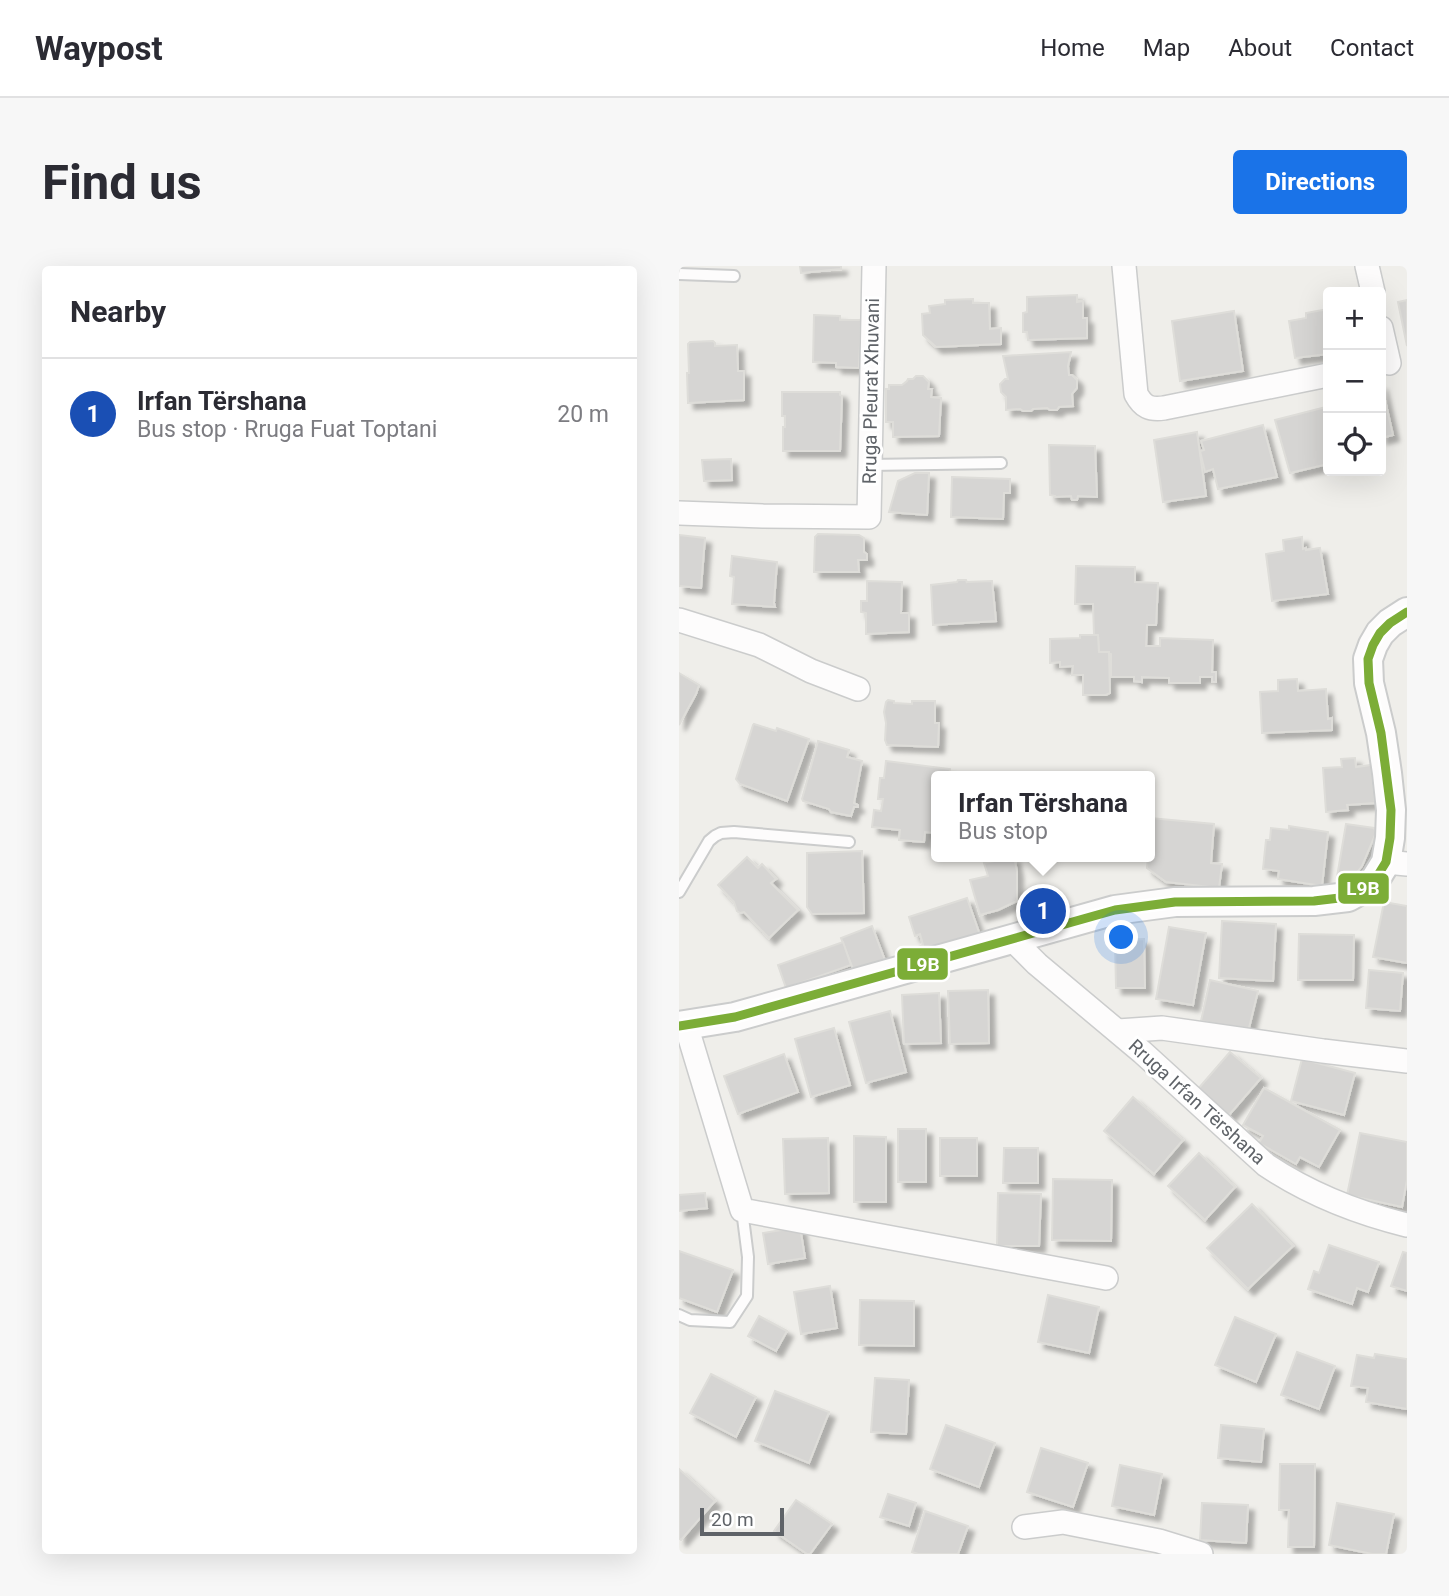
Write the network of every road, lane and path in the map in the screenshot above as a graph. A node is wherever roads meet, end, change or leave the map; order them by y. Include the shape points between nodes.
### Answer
1 (874, 266) edge
2 (1124, 266) edge
3 (1367, 266) edge
4 (679, 274) edge
5 (734, 276) dead end
6 (1372, 287) edge
7 (1386, 343) edge
8 (1392, 362) edge
9 (1323, 376) edge
10 (1000, 463) dead end
11 (869, 466) junction
12 (679, 513) edge
13 (1407, 612) edge
14 (679, 620) edge
15 (858, 689) dead end
16 (849, 842) dead end
17 (1396, 863) edge
18 (679, 892) edge
19 (1012, 939) junction
20 (683, 1026) edge
21 (1118, 1031) junction
22 (1407, 1061) edge
23 (742, 1210) junction
24 (1407, 1225) edge
25 (1106, 1278) dead end
26 (679, 1315) edge
27 (1024, 1527) dead end
28 (1201, 1554) edge

1 - 11 street, Rruga Pleurat Xhuvani
2 - 9 street via 1136,394 1148,408
3 - 6 street
4 - 5 lane
7 - 8 street
10 - 11 lane
11 - 12 street, Rruga Pleurat Xhuvani via 869,517
13 - 17 street via 1380,633 1368,659
14 - 15 street via 759,645
16 - 18 lane via 721,833 709,841
17 - 19 street via 1348,897 1175,902 1115,910
19 - 20 street via 735,1017
19 - 21 street, Rruga Irfan Tërshana
20 - 23 street
21 - 22 street via 1162,1028
21 - 24 street, Rruga Irfan Tërshana via 1286,1179 1346,1206
23 - 25 street
23 - 26 lane via 747,1296 730,1322
27 - 28 street via 1063,1522

